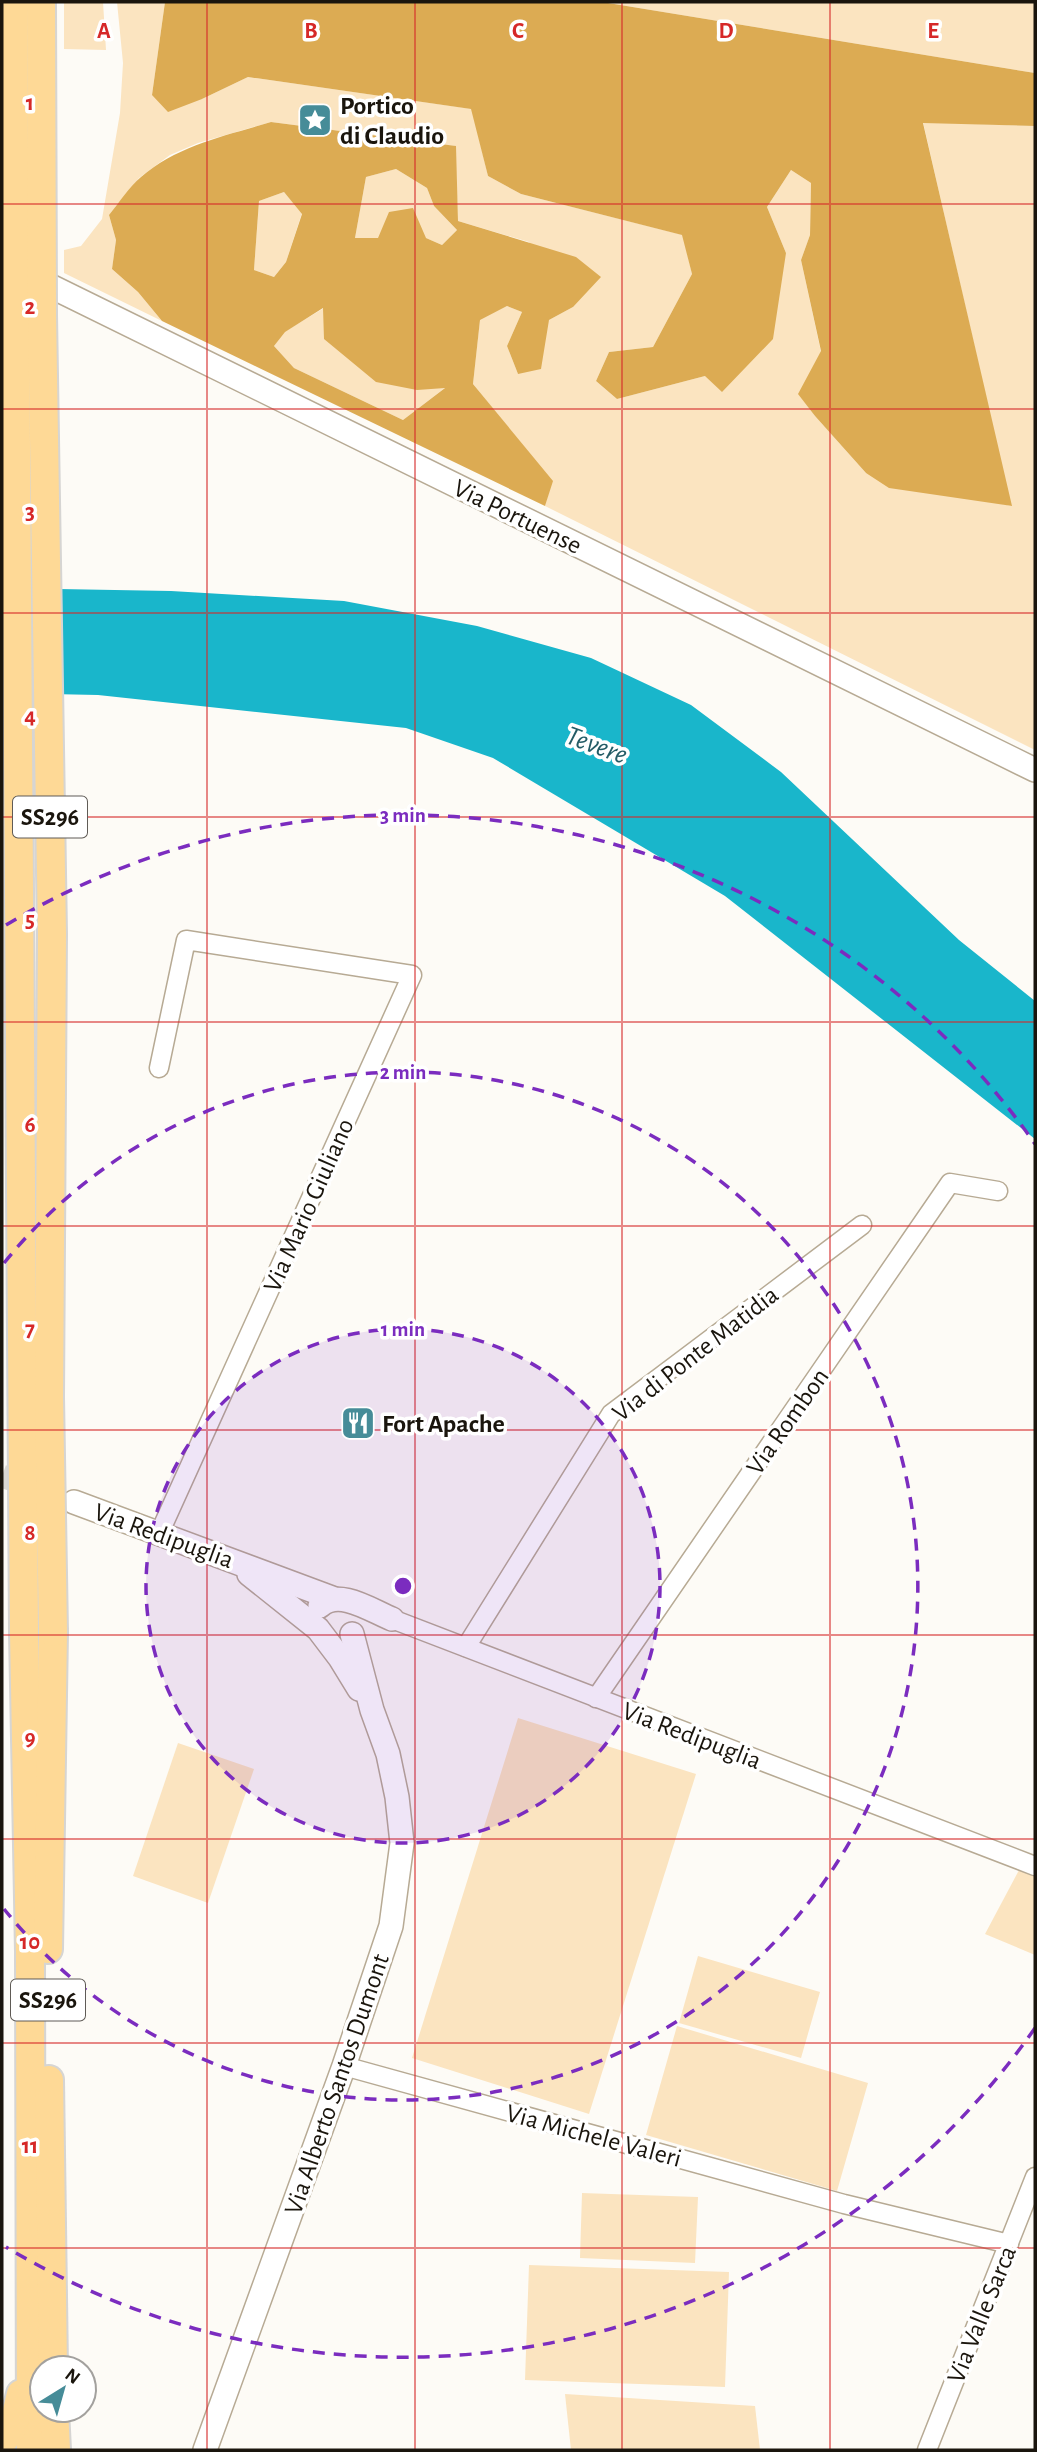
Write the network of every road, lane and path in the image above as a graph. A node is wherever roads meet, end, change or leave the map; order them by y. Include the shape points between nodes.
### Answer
1 (13, 2) edge
2 (41, 2) edge
3 (2, 263) edge
4 (1035, 770) edge
5 (159, 1068) dead end
6 (998, 1191) dead end
7 (862, 1225) dead end
8 (74, 1502) dead end
9 (159, 1534) junction
10 (231, 1560) junction
11 (341, 1600) junction
12 (392, 1619) junction
13 (320, 1632) junction
14 (353, 1633) junction
15 (466, 1647) junction
16 (596, 1698) junction
17 (372, 1710) junction
18 (1035, 1866) edge
19 (344, 2066) junction
20 (1035, 2177) edge
21 (1009, 2244) junction
22 (30, 2336) junction
23 (53, 2354) edge
24 (53, 2424) edge
25 (2, 2442) edge
26 (50, 2449) edge
27 (205, 2450) edge
28 (927, 2450) edge

1 - 22 main road, SS296, bridge
2 - 23 main road, SS296, bridge via 52,934 49,1397 53,1632 48,1965
3 - 4 street, Via Portuense
5 - 9 street, Via Mario Giuliano via 186,940 412,975
6 - 16 street, Via Rombon via 950,1183
7 - 15 street, Via di Ponte Matidia via 611,1414
8 - 9 street, Via Redipuglia
9 - 10 street, Via Redipuglia
10 - 11 street, Via Redipuglia
10 - 13 street
11 - 12 street, Via Redipuglia
11 - 13 street via 326,1601 317,1610
11 - 14 street via 357,1613
12 - 14 street
12 - 15 street, Via Redipuglia
13 - 14 street via 335,1641
13 - 17 street
14 - 17 street
15 - 16 street, Via Redipuglia
16 - 18 street, Via Redipuglia
17 - 19 street, Via Alberto Santos Dumont via 388,1754 402,1843 391,1926
19 - 21 street, Via Michele Valeri via 844,2204
19 - 27 street, Via Alberto Santos Dumont
20 - 21 street, Via Valle Sarca
21 - 28 street, Via Valle Sarca
22 - 25 main road via 17,2416
22 - 26 main road, SS296
24 - 26 main road, SS296

